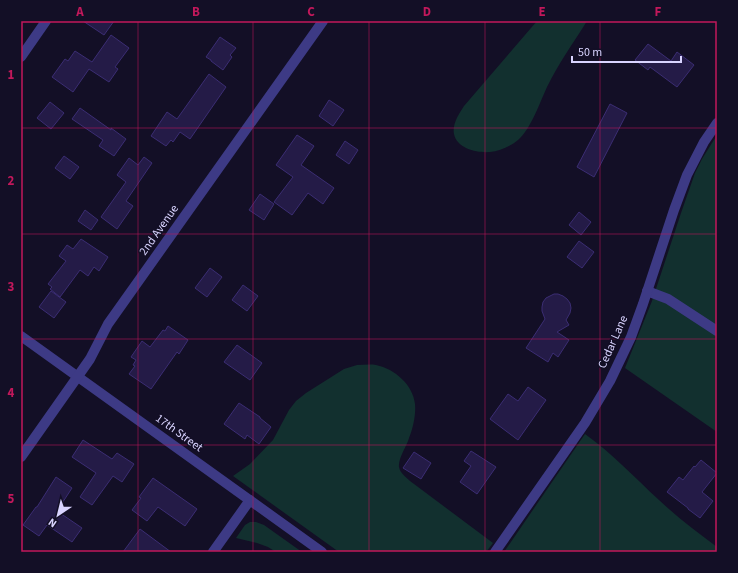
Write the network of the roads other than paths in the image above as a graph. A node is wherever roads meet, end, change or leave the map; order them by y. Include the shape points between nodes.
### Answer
1 (46, 21) edge
2 (323, 21) edge
3 (21, 57) edge
4 (717, 123) edge
5 (647, 291) junction
6 (717, 331) edge
7 (21, 336) edge
8 (78, 376) junction
9 (21, 457) edge
10 (250, 500) junction
11 (213, 552) edge
12 (322, 552) edge
13 (495, 552) edge

1 - 3 street
2 - 8 street, 2nd Avenue via 111,321
4 - 5 street, Cedar Lane via 688,175
5 - 6 street via 668,299
5 - 13 street, Cedar Lane via 631,337 604,392
7 - 8 street, 17th Street
8 - 9 street, 2nd Avenue
8 - 10 street, 17th Street
10 - 11 street
10 - 12 street, 17th Street

